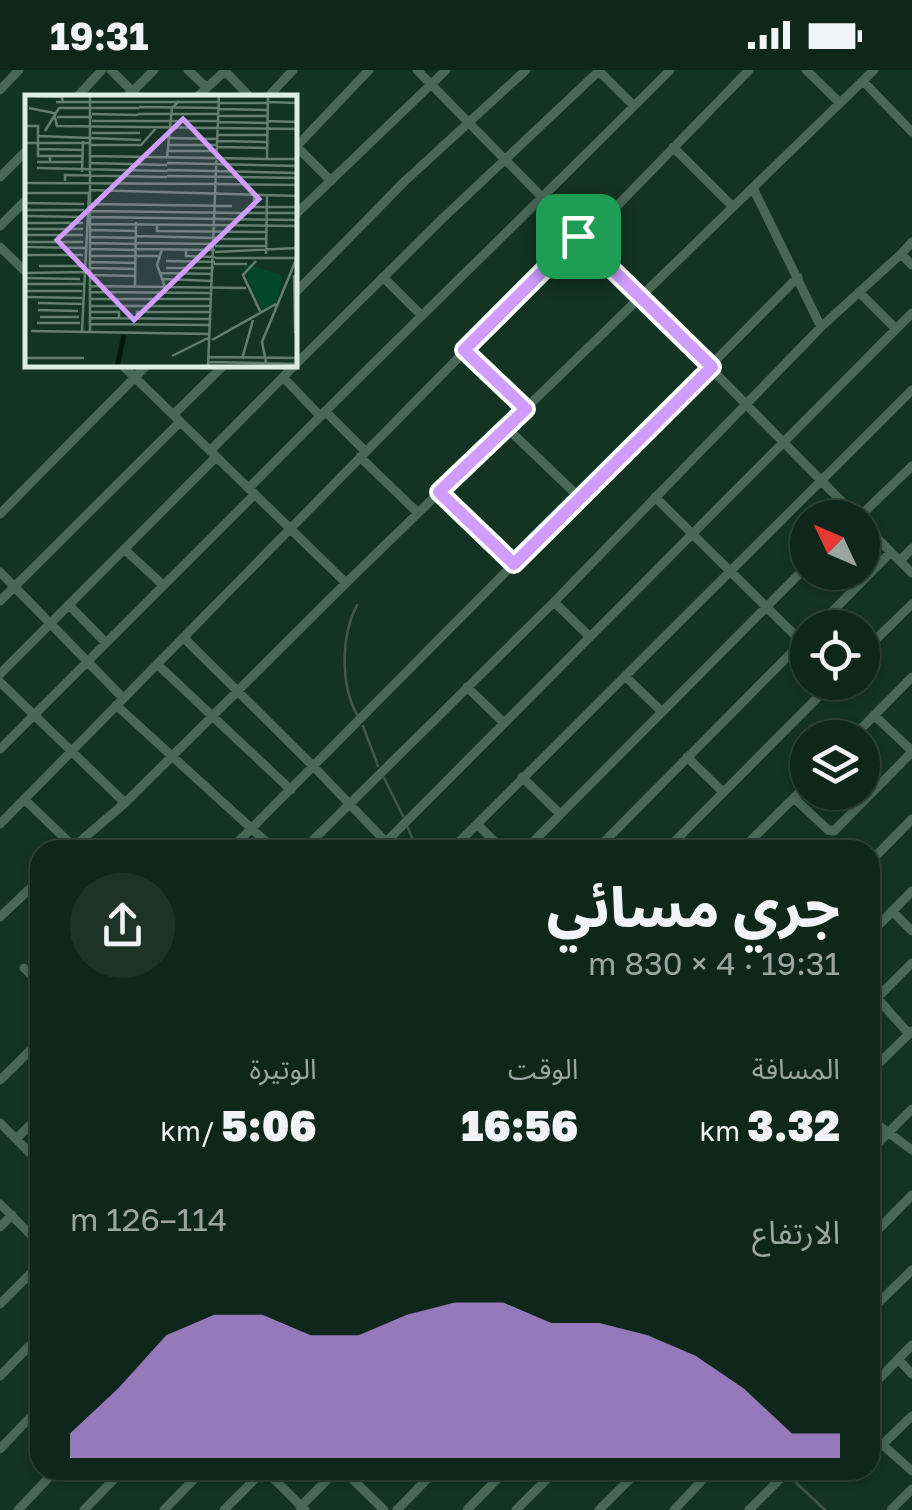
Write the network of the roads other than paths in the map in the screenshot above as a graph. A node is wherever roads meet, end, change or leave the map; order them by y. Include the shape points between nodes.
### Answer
1 (20, 70) edge
2 (102, 70) edge
3 (111, 70) edge
4 (154, 70) edge
5 (188, 70) edge
6 (225, 70) edge
7 (293, 70) edge
8 (369, 70) edge
9 (417, 70) edge
10 (446, 70) edge
11 (526, 70) edge
12 (670, 70) edge
13 (749, 70) edge
14 (806, 70) edge
15 (874, 70) edge
16 (600, 71) edge
17 (864, 81) junction
18 (431, 84) junction
19 (206, 87) junction
20 (0, 90) edge
21 (129, 94) edge
22 (79, 95) edge
23 (199, 95) edge
24 (248, 95) edge
25 (270, 95) edge
26 (840, 103) junction
27 (634, 106) junction
28 (468, 123) junction
29 (912, 132) edge
30 (298, 145) edge
31 (673, 147) junction
32 (298, 149) edge
33 (25, 152) edge
34 (504, 161) junction
35 (0, 177) edge
36 (331, 181) junction
37 (752, 188) junction
38 (541, 200) junction
39 (25, 201) edge
40 (732, 206) junction
41 (298, 213) edge
42 (0, 226) edge
43 (581, 238) junction
44 (912, 242) edge
45 (0, 247) edge
46 (901, 254) junction
47 (912, 265) edge
48 (25, 270) edge
49 (383, 277) junction
50 (798, 277) junction
51 (298, 290) edge
52 (860, 292) junction
53 (640, 295) junction
54 (912, 313) edge
55 (420, 315) junction
56 (821, 327) junction
57 (896, 329) junction
58 (464, 350) junction
59 (298, 362) edge
60 (712, 367) junction
61 (125, 368) edge
62 (144, 368) edge
63 (221, 368) edge
64 (292, 368) edge
65 (283, 376) junction
66 (134, 378) junction
67 (912, 390) edge
68 (746, 403) junction
69 (526, 409) junction
70 (323, 414) junction
71 (177, 418) junction
72 (506, 427) junction
73 (783, 441) junction
74 (213, 454) junction
75 (363, 454) junction
76 (911, 469) edge
77 (820, 480) junction
78 (252, 491) junction
79 (439, 492) junction
80 (655, 497) junction
81 (579, 498) junction
82 (418, 513) junction
83 (0, 514) edge
84 (291, 530) junction
85 (690, 532) junction
86 (880, 541) edge
87 (912, 548) edge
88 (124, 550) junction
89 (891, 552) junction
90 (900, 561) junction
91 (514, 564) junction
92 (729, 571) junction
93 (0, 572) edge
94 (912, 573) edge
95 (346, 582) junction
96 (790, 583) edge
97 (164, 585) junction
98 (14, 586) junction
99 (0, 601) edge
100 (554, 602) junction
101 (912, 604) edge
102 (69, 605) junction
103 (765, 606) junction
104 (834, 610) edge
105 (50, 624) junction
106 (790, 628) edge
107 (880, 635) edge
108 (590, 636) junction
109 (184, 638) junction
110 (106, 643) junction
111 (790, 658) edge
112 (87, 662) junction
113 (158, 664) junction
114 (0, 674) edge
115 (625, 676) junction
116 (912, 677) edge
117 (0, 682) edge
118 (467, 687) junction
119 (236, 692) junction
120 (815, 700) edge
121 (120, 702) junction
122 (661, 711) junction
123 (35, 714) junction
124 (874, 715) junction
125 (210, 717) junction
126 (869, 720) edge
127 (504, 723) junction
128 (0, 749) edge
129 (72, 750) junction
130 (912, 752) edge
131 (171, 756) junction
132 (688, 757) junction
133 (314, 766) junction
134 (522, 777) junction
135 (880, 784) edge
136 (290, 790) junction
137 (723, 792) junction
138 (24, 800) junction
139 (790, 802) edge
140 (125, 804) junction
141 (349, 804) junction
142 (807, 810) edge
143 (852, 810) edge
144 (560, 814) junction
145 (912, 819) edge
146 (0, 824) edge
147 (477, 824) junction
148 (253, 826) junction
149 (64, 840) edge
150 (82, 840) edge
151 (240, 840) edge
152 (266, 840) edge
153 (312, 840) edge
154 (377, 840) edge
155 (388, 840) edge
156 (462, 840) edge
157 (493, 840) edge
158 (534, 840) edge
159 (605, 840) edge
160 (676, 840) edge
161 (751, 840) edge
162 (880, 852) edge
163 (30, 888) edge
164 (912, 891) edge
165 (892, 912) junction
166 (0, 917) edge
167 (880, 924) edge
168 (912, 931) edge
169 (912, 963) edge
170 (24, 968) dead end
171 (30, 974) edge
172 (880, 990) edge
173 (880, 1004) edge
174 (911, 1032) edge
175 (30, 1051) edge
176 (880, 1062) edge
177 (0, 1080) edge
178 (912, 1109) edge
179 (0, 1123) edge
180 (30, 1125) edge
181 (880, 1125) edge
182 (890, 1131) junction
183 (16, 1140) junction
184 (880, 1141) edge
185 (912, 1150) edge
186 (30, 1153) edge
187 (912, 1195) edge
188 (0, 1204) edge
189 (12, 1215) junction
190 (0, 1227) edge
191 (880, 1227) edge
192 (30, 1234) edge
193 (30, 1274) edge
194 (910, 1276) edge
195 (880, 1302) edge
196 (0, 1304) edge
197 (912, 1344) edge
198 (30, 1345) edge
199 (898, 1359) junction
200 (912, 1374) edge
201 (0, 1376) edge
202 (880, 1378) edge
203 (912, 1416) edge
204 (30, 1418) edge
205 (0, 1449) edge
206 (912, 1471) edge
207 (46, 1480) edge
208 (114, 1480) edge
209 (193, 1480) edge
210 (254, 1480) edge
211 (273, 1480) edge
212 (337, 1480) edge
213 (355, 1480) edge
214 (426, 1480) edge
215 (496, 1480) edge
216 (546, 1480) edge
217 (630, 1480) edge
218 (700, 1480) edge
219 (779, 1480) edge
220 (912, 1488) edge
221 (376, 1502) junction
222 (301, 1509) edge
223 (18, 1510) edge
224 (84, 1510) edge
225 (164, 1510) edge
226 (224, 1510) edge
227 (368, 1510) edge
228 (384, 1510) edge
229 (397, 1510) edge
230 (467, 1510) edge
231 (516, 1510) edge
232 (600, 1510) edge
233 (674, 1510) edge
234 (749, 1510) edge
235 (891, 1510) edge

1 - 20 street
2 - 22 street
3 - 21 street
4 - 21 street
5 - 19 street
6 - 19 street
6 - 24 street
7 - 25 street
8 - 30 street
9 - 18 street
10 - 18 street
11 - 28 street
12 - 27 street
13 - 31 street
14 - 26 street
15 - 17 street
16 - 27 street
16 - 34 street
17 - 26 street
17 - 29 street
18 - 28 street
18 - 36 street
19 - 23 street
26 - 37 street
27 - 38 street
28 - 34 street
28 - 51 street
31 - 40 street
31 - 43 street
32 - 36 street
33 - 35 street
34 - 38 street
34 - 49 street
36 - 41 street
37 - 40 street
37 - 50 street
38 - 43 street
38 - 55 street
39 - 42 street
40 - 53 street
43 - 53 street
43 - 58 street
44 - 46 street
45 - 48 street
46 - 47 street
46 - 52 street
49 - 55 street
49 - 59 street
50 - 56 street
50 - 60 street
52 - 56 street
52 - 57 street
53 - 60 street
53 - 69 street
54 - 57 street
55 - 70 street
56 - 68 street
57 - 73 street
58 - 69 street
58 - 75 street
60 - 68 street
60 - 81 street
61 - 66 street
62 - 66 street
63 - 71 street
64 - 65 street
65 - 70 street
65 - 74 street
66 - 71 street
66 - 83 street
67 - 77 street
68 - 73 street
68 - 80 street
69 - 72 street
70 - 75 street
70 - 78 street
71 - 74 street
71 - 98 street
72 - 79 street
72 - 81 street
73 - 77 street
73 - 85 street
74 - 78 street
74 - 88 street
75 - 82 street
75 - 84 street
76 - 77 street via 858,518
77 - 92 street
78 - 84 street
78 - 97 street
79 - 82 street
79 - 91 street
80 - 85 street
80 - 100 street
81 - 91 street
82 - 95 street
84 - 95 street
84 - 109 street
85 - 92 street
85 - 108 street
86 - 89 street
87 - 90 street
88 - 97 street
88 - 102 street
89 - 90 street
89 - 104 street
90 - 94 street
91 - 133 street
92 - 103 street
92 - 115 street
93 - 98 street
95 - 119 street
96 - 103 street
97 - 110 street
98 - 99 street
98 - 105 street
100 - 108 street
100 - 118 street
101 - 107 street
102 - 105 street
102 - 110 street
103 - 106 street
103 - 122 street
105 - 112 street
105 - 114 street
108 - 127 street
109 - 113 street
109 - 119 street
110 - 112 street
111 - 132 street
112 - 121 street
112 - 123 street
113 - 121 street
113 - 125 street
115 - 122 street
115 - 134 street
116 - 124 street
117 - 123 street
118 - 127 street
118 - 141 street
119 - 125 street
119 - 133 street
120 - 137 street
121 - 129 street
121 - 131 street
122 - 144 street
123 - 128 street
123 - 129 street
124 - 126 street
124 - 130 street
125 - 131 street
125 - 136 street
127 - 155 street
129 - 138 street
129 - 140 street
130 - 135 street
131 - 140 street
131 - 148 street
132 - 137 street
132 - 159 street
133 - 136 street
133 - 141 street
134 - 144 street
134 - 147 street
136 - 148 street
137 - 160 street
138 - 146 street
138 - 149 street
139 - 161 street
140 - 150 street
141 - 153 street
141 - 154 street
142 - 143 street via 830,831
144 - 158 street
145 - 162 street
147 - 156 street
147 - 157 street
148 - 151 street
148 - 152 street
163 - 166 street
164 - 165 street
165 - 167 street
165 - 168 street
169 - 172 street
170 - 171 street
173 - 174 street
174 - 176 street
175 - 177 street
178 - 182 street
179 - 183 street
180 - 183 street
181 - 182 street
182 - 184 street
182 - 185 street
183 - 186 street
187 - 191 street
188 - 189 street
189 - 190 street
189 - 192 street
193 - 196 street
194 - 195 street
197 - 199 street
198 - 201 street
199 - 200 street
199 - 202 street
203 - 206 street via 884,1443
204 - 205 street
207 - 223 street
208 - 224 street
209 - 225 street
210 - 226 street
211 - 222 street
212 - 222 street
213 - 221 street
214 - 229 street
215 - 230 street
216 - 231 street
217 - 232 street
218 - 233 street
219 - 234 street
220 - 235 street
221 - 227 street
221 - 228 street

